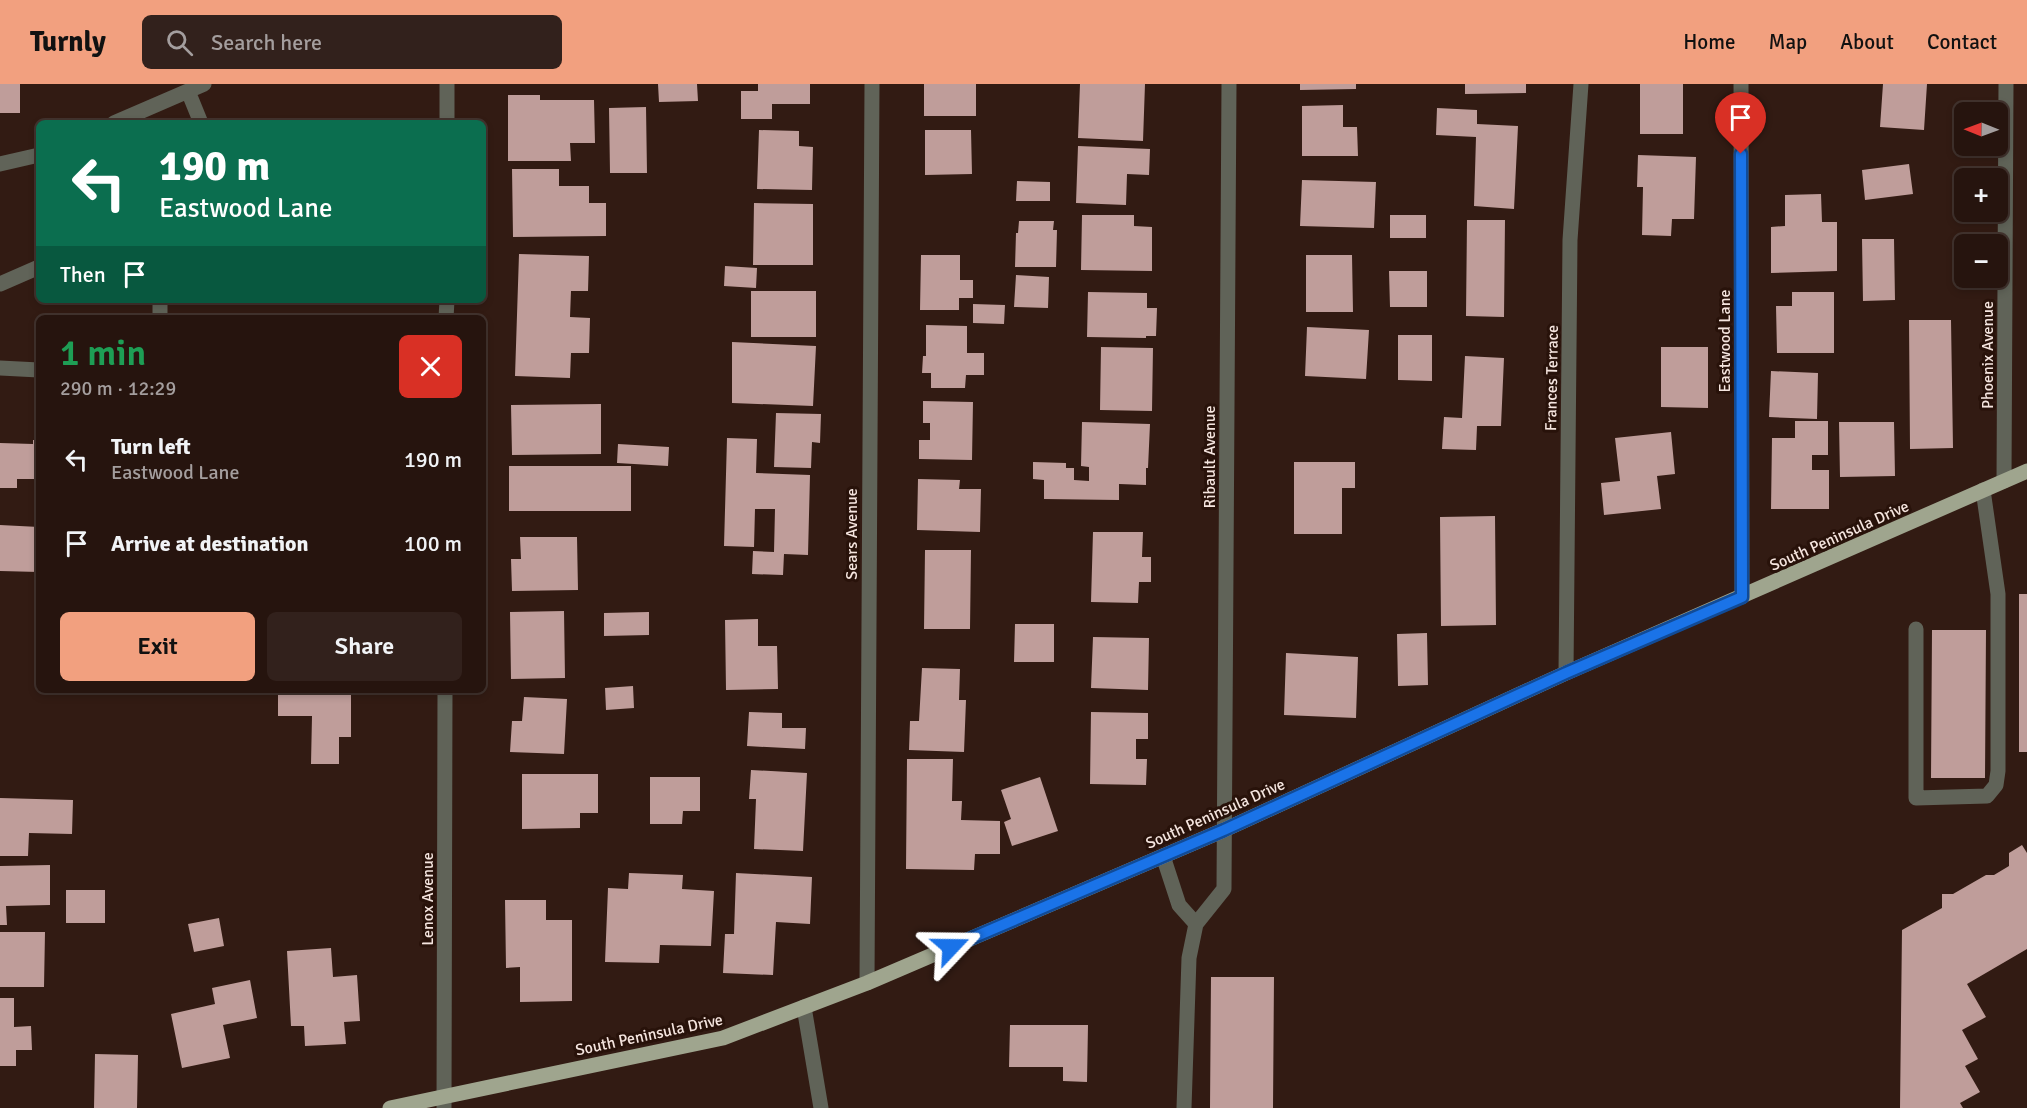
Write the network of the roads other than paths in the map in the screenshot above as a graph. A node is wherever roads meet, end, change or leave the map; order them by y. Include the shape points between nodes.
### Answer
1 (204, 84) edge
2 (447, 84) edge
3 (872, 84) edge
4 (1229, 84) edge
5 (1581, 84) edge
6 (1741, 84) edge
7 (2006, 84) edge
8 (188, 91) junction
9 (121, 120) edge
10 (200, 120) edge
11 (447, 120) edge
12 (36, 156) edge
13 (0, 165) edge
14 (36, 268) edge
15 (0, 284) edge
16 (0, 368) edge
17 (36, 370) edge
18 (2027, 471) edge
19 (2004, 481) junction
20 (1983, 490) junction
21 (1742, 597) junction
22 (1916, 629) dead end
23 (1566, 673) junction
24 (446, 693) edge
25 (1224, 830) junction
26 (1163, 856) junction
27 (1196, 924) junction
28 (867, 983) junction
29 (804, 1007) junction
30 (444, 1102) edge
31 (390, 1108) edge
32 (821, 1108) edge
33 (1184, 1108) edge

1 - 8 street
2 - 11 street
3 - 28 street, Sears Avenue
4 - 25 street, Ribault Avenue
5 - 23 street, Frances Terrace via 1570,240
6 - 21 street, Eastwood Lane
7 - 19 street, Phoenix Avenue
8 - 9 street
8 - 10 street
12 - 13 street
14 - 15 street
16 - 17 street
18 - 19 main road, South Peninsula Drive
19 - 20 main road, South Peninsula Drive
20 - 21 main road, South Peninsula Drive
20 - 22 street via 1998,594 1998,771 1996,785 1987,796 1916,798
21 - 23 main road, South Peninsula Drive
23 - 25 main road, South Peninsula Drive
24 - 30 street, Lenox Avenue
25 - 26 main road, South Peninsula Drive
25 - 27 street, Ribault Avenue via 1224,889
26 - 27 street via 1179,905
26 - 28 main road, South Peninsula Drive
27 - 33 street via 1189,958
28 - 29 main road, South Peninsula Drive
29 - 30 main road, South Peninsula Drive via 723,1038
29 - 32 street
30 - 31 main road, South Peninsula Drive

